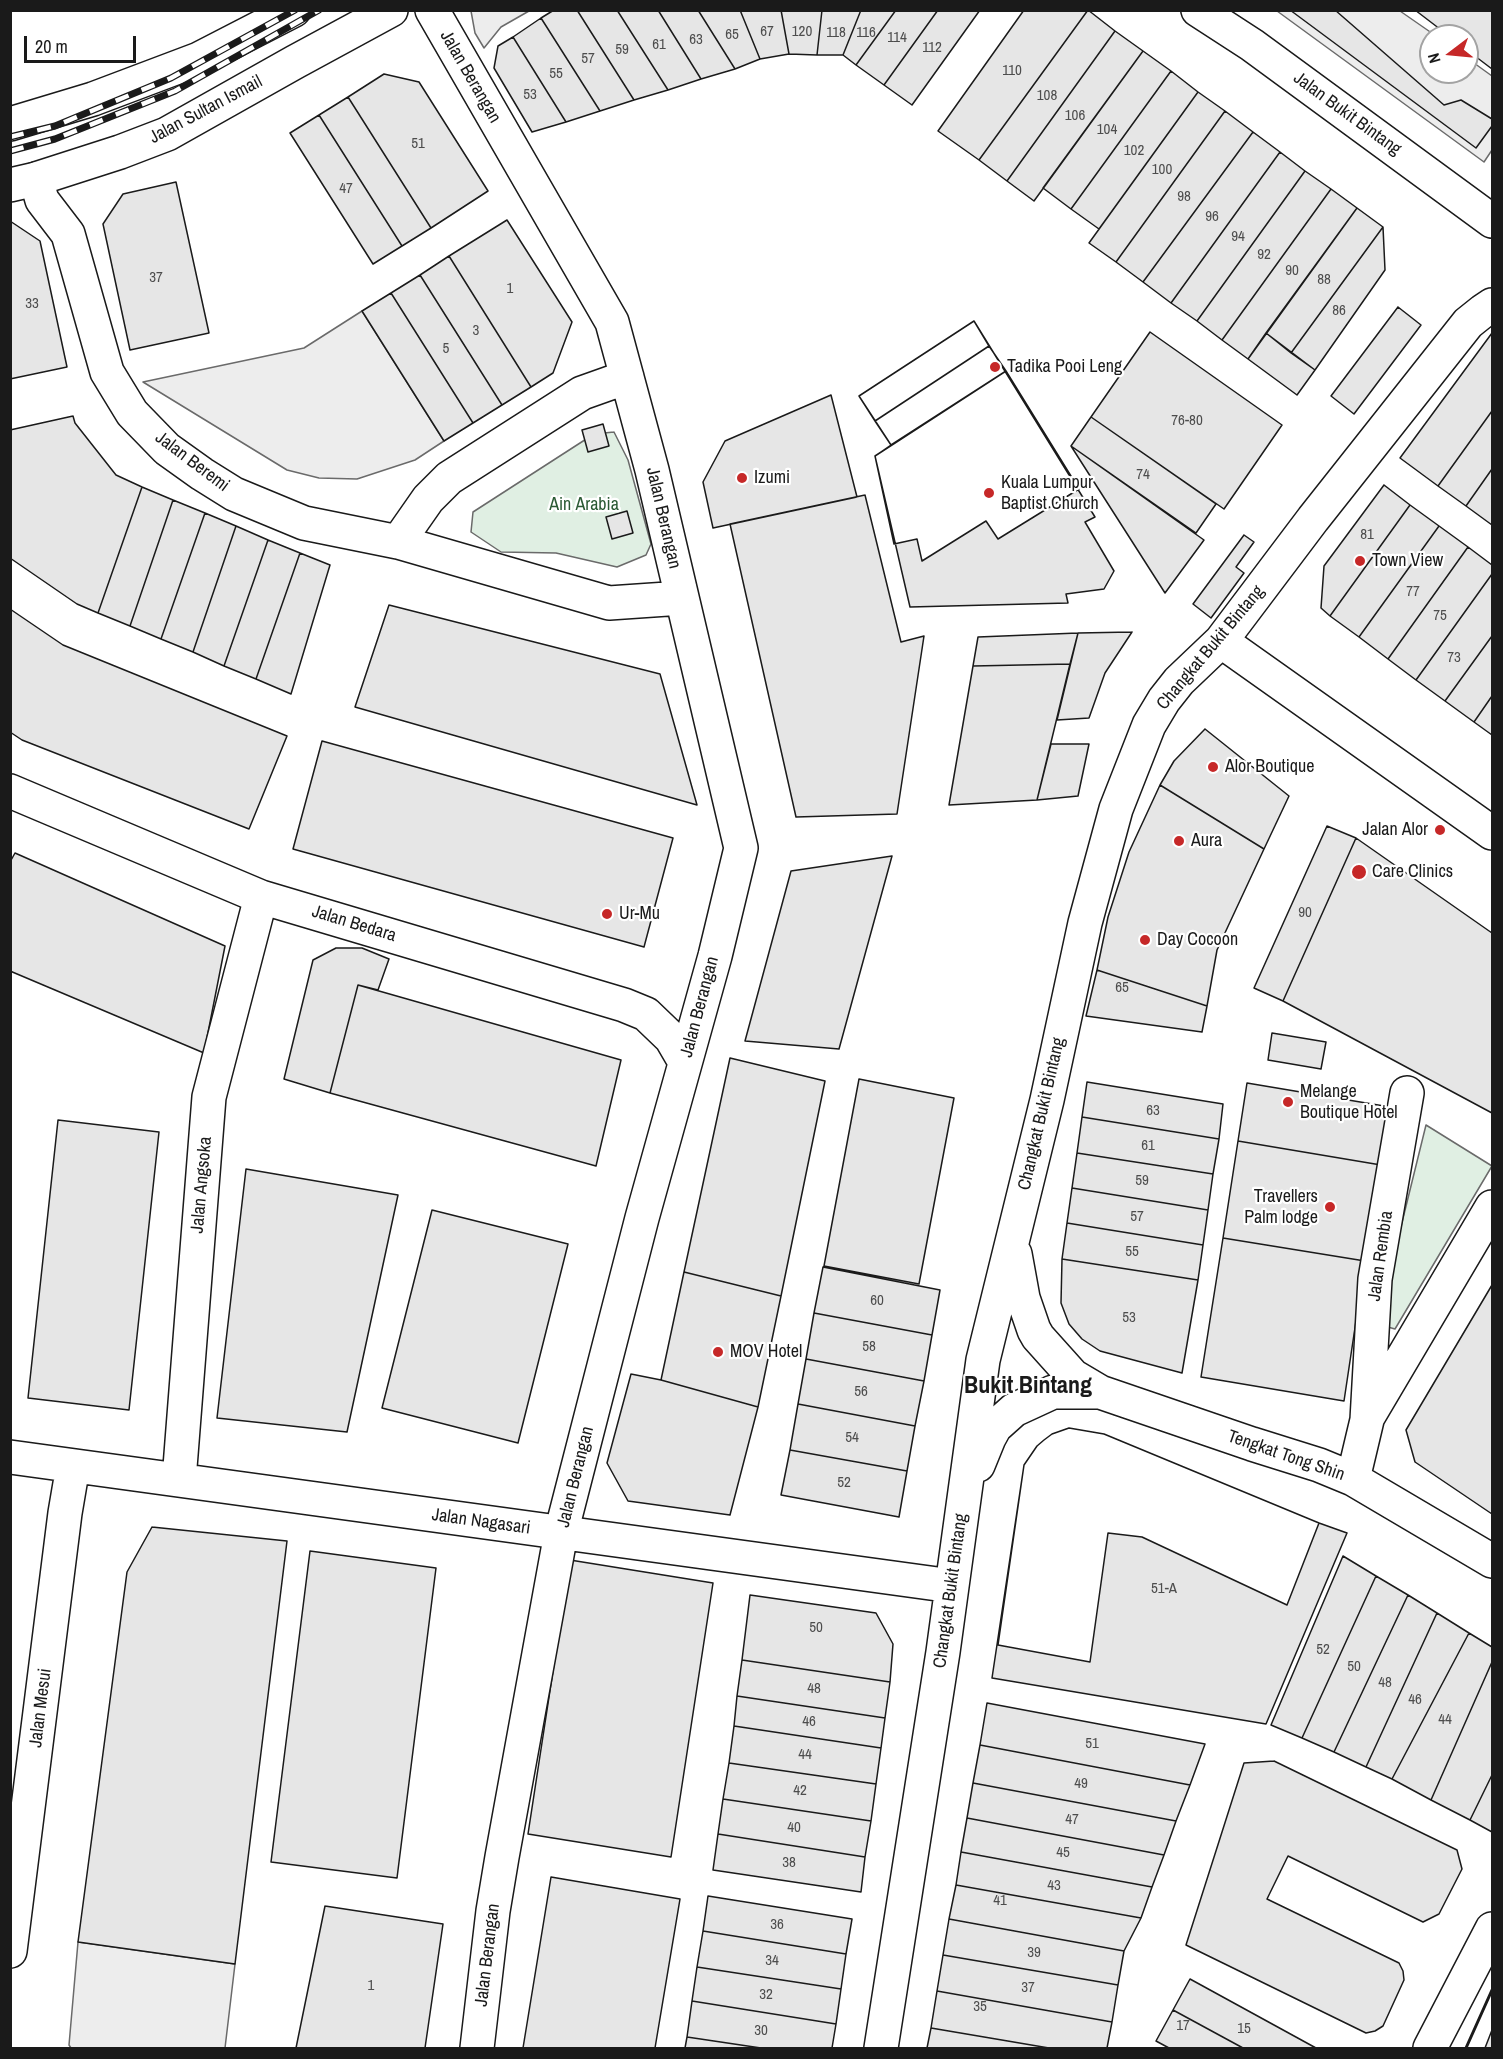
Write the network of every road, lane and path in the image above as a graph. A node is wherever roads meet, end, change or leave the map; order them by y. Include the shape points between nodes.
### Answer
1 (294, 10) edge
2 (391, 10) edge
3 (432, 10) edge
4 (1198, 10) edge
5 (10, 124) edge
6 (23, 182) edge
7 (1490, 218) edge
8 (1492, 305) edge
9 (627, 377) junction
10 (398, 542) junction
11 (682, 598) junction
12 (1221, 641) junction
13 (10, 791) edge
14 (1492, 833) edge
15 (261, 897) junction
16 (685, 1062) junction
17 (1407, 1093) dead end
18 (1492, 1207) edge
19 (1012, 1237) junction
20 (1100, 1392) junction
21 (1367, 1420) junction
22 (10, 1457) edge
23 (73, 1466) junction
24 (1353, 1479) junction
25 (178, 1480) junction
26 (965, 1496) junction
27 (561, 1533) junction
28 (1492, 1561) edge
29 (952, 1586) junction
30 (1492, 1929) edge
31 (10, 1951) edge
32 (477, 2049) edge
33 (881, 2049) edge
34 (1430, 2049) edge

1 - 5 street via 199,58 93,99
2 - 6 street, Jalan Sultan Ismail via 166,134
3 - 9 street, Jalan Berangan via 612,322
4 - 7 street, Jalan Bukit Bintang
6 - 10 street, Jalan Beremi via 68,234 107,372 132,412 167,449 234,494 304,523
8 - 12 street, Changkat Bukit Bintang via 1468,324
9 - 10 street via 582,393 449,478 428,499
9 - 11 street, Jalan Berangan
10 - 11 street, Jalan Beremi via 609,603
11 - 16 street, Jalan Berangan via 741,848
12 - 14 street
12 - 19 street, Changkat Bukit Bintang via 1164,700 1149,725 1116,809 1085,923 1047,1100
13 - 15 street, Jalan Bedara
15 - 16 street, Jalan Bedara via 624,1005 646,1014 671,1038
15 - 25 street, Jalan Angsoka via 209,1097
16 - 27 street, Jalan Berangan
17 - 21 street, Jalan Rembia via 1375,1280
18 - 21 street, Jalan Rembia
19 - 20 street, Tengkat Tong Shin via 1023,1298 1038,1337 1073,1376
19 - 26 street, Changkat Bukit Bintang via 983,1360
20 - 24 street, Tengkat Tong Shin
20 - 26 street, Tengkat Tong Shin via 1053,1392 1014,1410 995,1427
21 - 24 street, Jalan Rembia
22 - 23 street, Jalan Nagasari
23 - 25 street, Jalan Nagasari
23 - 31 street, Jalan Mesui
24 - 28 street, Tengkat Tong Shin
25 - 27 street, Jalan Nagasari
26 - 29 street, Changkat Bukit Bintang
27 - 29 street, Jalan Nagasari
27 - 32 street, Jalan Berangan via 495,1900
29 - 33 street, Changkat Bukit Bintang
30 - 34 street

